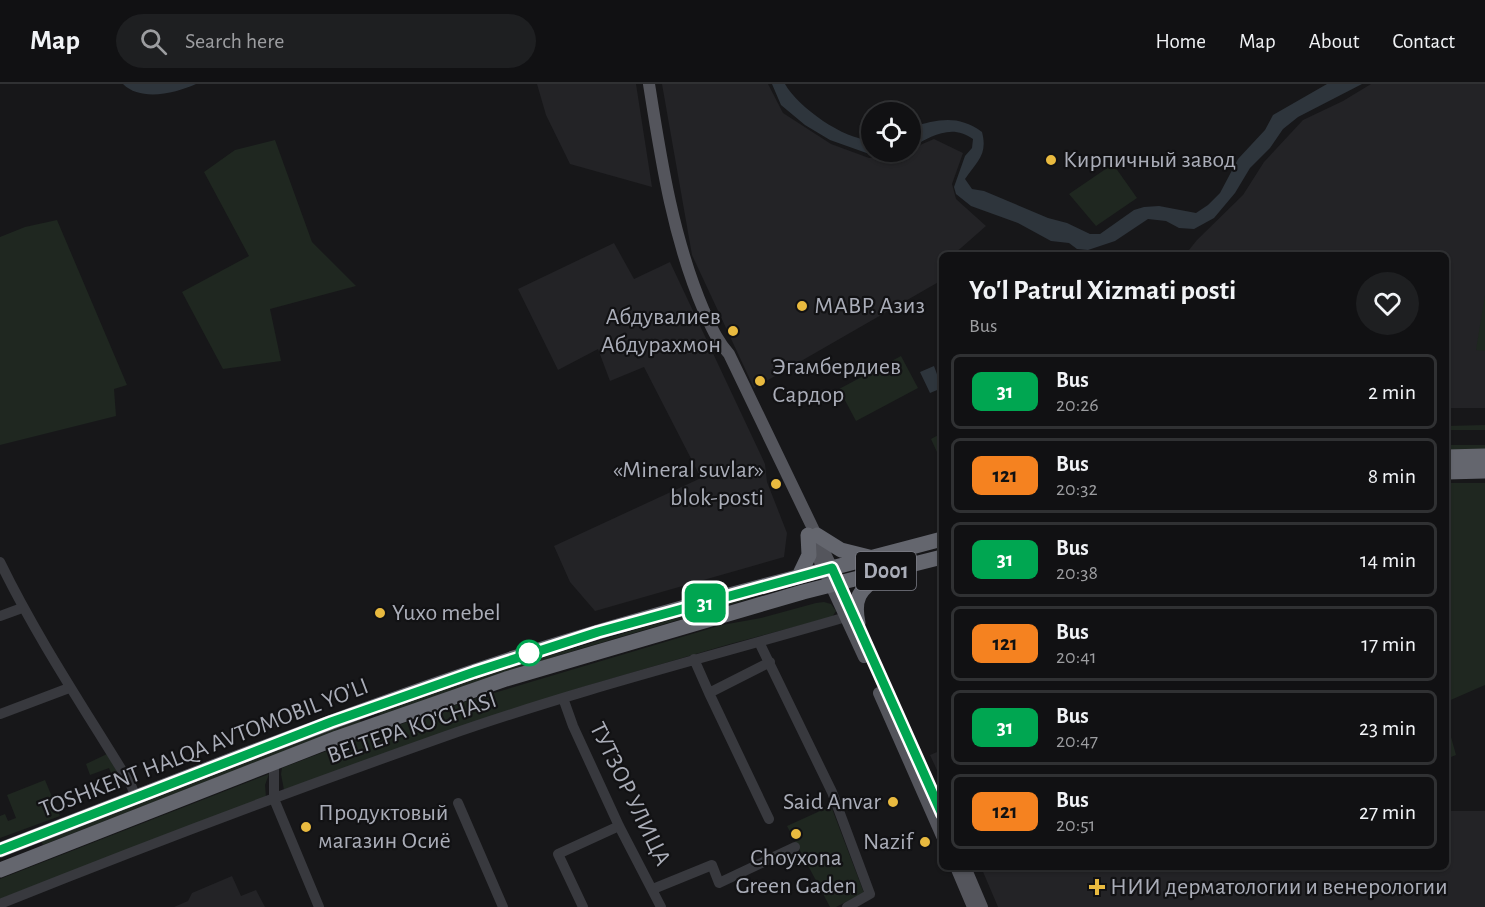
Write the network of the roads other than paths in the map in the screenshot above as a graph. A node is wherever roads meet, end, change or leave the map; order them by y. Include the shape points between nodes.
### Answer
1 (649, 84) edge
2 (1485, 456) edge
3 (1449, 457) edge
4 (1485, 471) edge
5 (1449, 472) edge
6 (812, 535) junction
7 (939, 540) edge
8 (872, 558) junction
9 (939, 558) edge
10 (0, 562) edge
11 (828, 569) junction
12 (889, 570) junction
13 (799, 576) junction
14 (835, 584) junction
15 (22, 608) junction
16 (0, 616) edge
17 (852, 620) junction
18 (759, 642) junction
19 (694, 659) junction
20 (770, 662) junction
21 (69, 688) junction
22 (709, 693) junction
23 (563, 698) junction
24 (363, 711) junction
25 (0, 714) edge
26 (369, 727) junction
27 (274, 763) junction
28 (136, 798) junction
29 (274, 799) junction
30 (458, 803) dead end
31 (939, 808) edge
32 (769, 819) dead end
33 (619, 826) junction
34 (939, 829) edge
35 (29, 839) junction
36 (795, 847) dead end
37 (0, 850) edge
38 (36, 856) junction
39 (0, 870) edge
40 (957, 870) edge
41 (966, 870) edge
42 (652, 889) junction
43 (0, 904) edge
44 (319, 907) edge
45 (502, 907) edge
46 (583, 907) edge
47 (661, 907) edge
48 (847, 907) edge
49 (973, 907) edge
50 (982, 907) edge

1 - 6 main road via 667,189 698,296 729,354
2 - 3 highway
4 - 5 highway
6 - 8 highway via 841,550
6 - 11 main road
6 - 13 highway via 809,555
7 - 8 highway, TOSHKENT HALQA AVTOMOBIL YO'LI / D001
8 - 11 highway, TOSHKENT HALQA AVTOMOBIL YO'LI / D001
9 - 12 highway, TOSHKENT HALQA AVTOMOBIL YO'LI / D001
10 - 15 street
11 - 13 highway, TOSHKENT HALQA AVTOMOBIL YO'LI / D001
11 - 14 main road
12 - 14 highway, TOSHKENT HALQA AVTOMOBIL YO'LI / D001
12 - 17 highway via 860,594
13 - 24 highway, TOSHKENT HALQA AVTOMOBIL YO'LI / D001 via 554,645
14 - 17 main road
14 - 26 highway, TOSHKENT HALQA AVTOMOBIL YO'LI / D001 via 564,661
15 - 16 street
15 - 21 street
17 - 18 street, BELTEPA KO'CHASI
17 - 31 main road
17 - 34 main road
18 - 19 street, BELTEPA KO'CHASI
18 - 20 street
19 - 22 street
19 - 23 street, BELTEPA KO'CHASI
20 - 22 street
20 - 48 street via 832,792 870,894
21 - 25 street
21 - 28 street
22 - 32 street
23 - 29 street, BELTEPA KO'CHASI
23 - 33 street, ТУТЗОР УЛИЦА
24 - 26 highway via 371,716
24 - 28 highway, TOSHKENT HALQA AVTOMOBIL YO'LI / D001
26 - 27 highway, TOSHKENT HALQA AVTOMOBIL YO'LI / D001
27 - 29 street
27 - 38 highway, TOSHKENT HALQA AVTOMOBIL YO'LI / D001
28 - 35 highway, TOSHKENT HALQA AVTOMOBIL YO'LI / D001
29 - 43 street, BELTEPA KO'CHASI
29 - 44 street
30 - 45 street
33 - 42 street, ТУТЗОР УЛИЦА
33 - 46 street via 558,854
35 - 37 highway, TOSHKENT HALQA AVTOMOBIL YO'LI / D001
35 - 38 highway
36 - 42 street via 719,883 712,865
38 - 39 highway, TOSHKENT HALQA AVTOMOBIL YO'LI / D001
40 - 49 main road
41 - 50 main road
42 - 47 street, ТУТЗОР УЛИЦА

